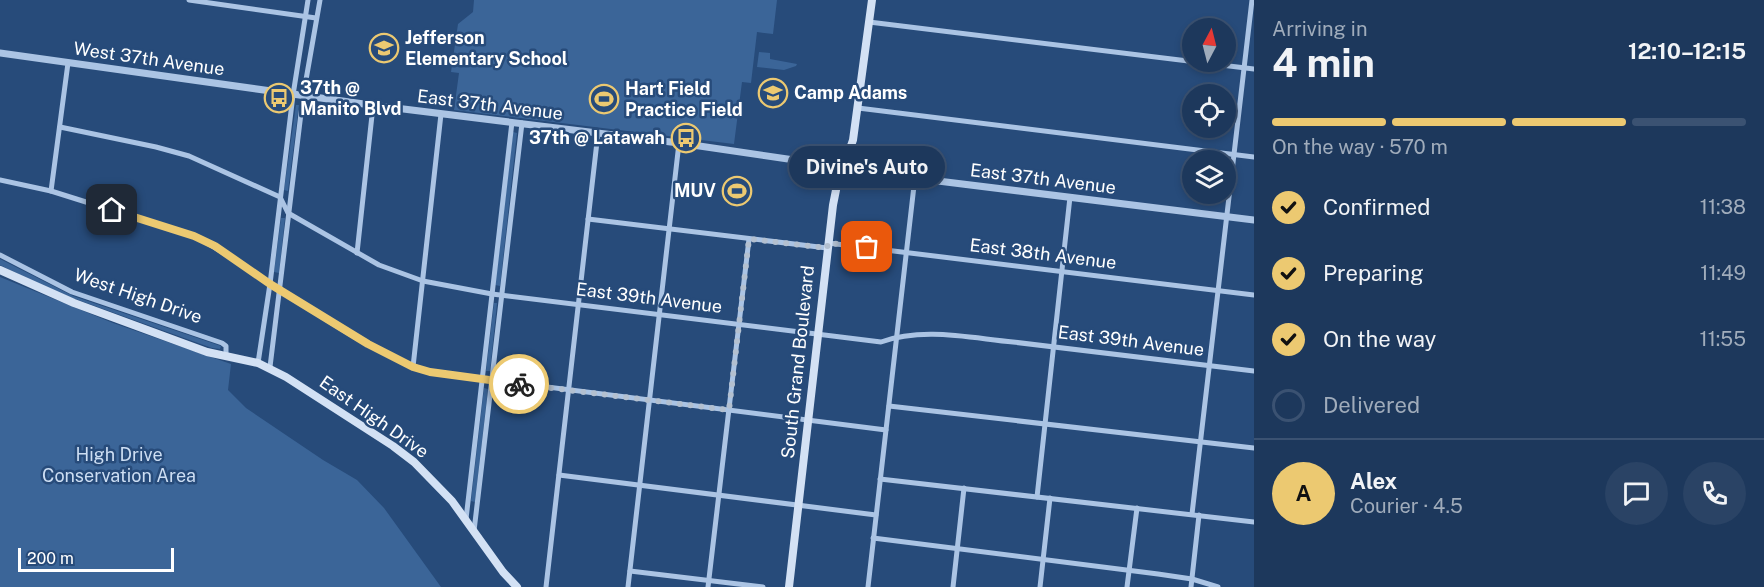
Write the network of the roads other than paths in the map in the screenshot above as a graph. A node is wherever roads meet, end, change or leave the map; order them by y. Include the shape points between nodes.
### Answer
1 (189, 0) edge
2 (308, 0) edge
3 (320, 0) edge
4 (872, 0) edge
5 (1252, 0) edge
6 (306, 16) junction
7 (316, 18) junction
8 (869, 22) junction
9 (0, 53) edge
10 (68, 63) junction
11 (1244, 68) junction
12 (1254, 69) edge
13 (293, 95) junction
14 (303, 96) junction
15 (374, 106) junction
16 (858, 108) junction
17 (441, 114) junction
18 (512, 122) junction
19 (522, 123) junction
20 (60, 127) junction
21 (598, 133) junction
22 (679, 143) junction
23 (1194, 150) edge
24 (1235, 150) edge
25 (1236, 155) edge
26 (1254, 157) edge
27 (844, 167) junction
28 (915, 177) junction
29 (0, 180) edge
30 (51, 191) junction
31 (280, 197) junction
32 (1070, 197) junction
33 (1228, 204) edge
34 (288, 213) junction
35 (1227, 216) junction
36 (588, 219) junction
37 (1254, 220) edge
38 (669, 229) junction
39 (749, 239) junction
40 (828, 246) junction
41 (906, 252) junction
42 (357, 253) junction
43 (0, 255) edge
44 (0, 270) edge
45 (1061, 271) junction
46 (423, 281) junction
47 (270, 284) junction
48 (279, 289) junction
49 (1219, 290) junction
50 (492, 294) junction
51 (502, 295) junction
52 (1254, 295) edge
53 (579, 305) junction
54 (660, 315) junction
55 (739, 325) junction
56 (818, 336) junction
57 (896, 337) junction
58 (1054, 347) junction
59 (226, 355) junction
60 (258, 363) junction
61 (270, 367) junction
62 (413, 367) junction
63 (1210, 367) junction
64 (1254, 372) edge
65 (482, 380) junction
66 (492, 381) junction
67 (569, 390) junction
68 (650, 400) junction
69 (889, 406) junction
70 (729, 410) junction
71 (808, 420) junction
72 (1045, 423) junction
73 (886, 430) junction
74 (1201, 442) junction
75 (1254, 448) edge
76 (559, 476) junction
77 (880, 478) junction
78 (640, 485) junction
79 (964, 488) junction
80 (719, 495) junction
81 (1037, 497) junction
82 (1050, 498) junction
83 (798, 505) junction
84 (1137, 508) junction
85 (1192, 514) junction
86 (876, 515) junction
87 (1199, 515) junction
88 (466, 519) junction
89 (1254, 522) edge
90 (474, 531) junction
91 (873, 538) junction
92 (957, 549) junction
93 (1043, 559) junction
94 (1130, 570) junction
95 (630, 571) junction
96 (1192, 579) junction
97 (709, 584) edge
98 (518, 587) edge
99 (546, 587) edge
100 (628, 587) edge
101 (763, 587) edge
102 (789, 587) edge
103 (868, 587) edge
104 (953, 587) edge
105 (1040, 587) edge
106 (1127, 587) edge
107 (1191, 587) edge
108 (1218, 587) edge

1 - 6 street
2 - 6 street
3 - 7 street
4 - 8 main road, South Grand Boulevard
5 - 11 street
6 - 7 street
6 - 13 street
7 - 14 street
8 - 11 street
8 - 16 main road, South Grand Boulevard
9 - 10 street, West 37th Avenue
10 - 13 street, West 37th Avenue
10 - 20 street
11 - 12 street
11 - 24 street
13 - 14 street, East 37th Avenue
13 - 31 street
14 - 15 street, East 37th Avenue
14 - 34 street
15 - 17 street, East 37th Avenue
15 - 42 street
16 - 23 street
16 - 27 main road, South Grand Boulevard
17 - 18 street, East 37th Avenue
17 - 46 street
18 - 19 street, East 37th Avenue
18 - 50 street
19 - 21 street, East 37th Avenue
19 - 51 street
20 - 30 street
20 - 31 street via 189,156
21 - 22 street, East 37th Avenue
21 - 36 street
22 - 27 street, East 37th Avenue
22 - 38 street
25 - 26 street
27 - 28 street, East 37th Avenue
27 - 40 main road, South Grand Boulevard via 833,205
28 - 32 street, East 37th Avenue
28 - 41 street
29 - 30 street
30 - 47 street via 194,236
31 - 34 street
31 - 47 street
32 - 35 street, East 37th Avenue
32 - 45 street
33 - 35 street
34 - 42 street, East 39th Avenue
34 - 48 street
35 - 37 street, East 37th Avenue
35 - 49 street
36 - 38 street, East 38th Avenue
36 - 53 street
38 - 39 street, East 38th Avenue
38 - 54 street
39 - 40 street, East 38th Avenue
39 - 55 street
40 - 41 street, East 38th Avenue
40 - 56 main road, South Grand Boulevard
41 - 45 street, East 38th Avenue
41 - 57 street
42 - 46 street, East 39th Avenue
43 - 59 street, West High Drive via 82,296 222,343
44 - 59 main road, West High Drive via 74,303 207,352
45 - 49 street, East 38th Avenue
45 - 58 street
46 - 50 street, East 39th Avenue
46 - 62 street
47 - 48 street
47 - 60 street
48 - 61 street
48 - 62 street via 383,354
49 - 52 street, East 38th Avenue
49 - 63 street
50 - 51 street, East 39th Avenue
50 - 65 street
51 - 53 street, East 39th Avenue
51 - 66 street
53 - 54 street, East 39th Avenue
53 - 67 street
54 - 55 street, East 39th Avenue
54 - 68 street
55 - 56 street, East 39th Avenue
55 - 70 street
56 - 57 street, East 39th Avenue via 881,342
56 - 71 main road, South Grand Boulevard
57 - 58 street, East 39th Avenue via 933,334
57 - 69 street
58 - 63 street, East 39th Avenue
58 - 72 street
59 - 60 main road, West High Drive
60 - 61 main road, West High Drive
61 - 88 main road, East High Drive via 393,446 432,479
62 - 65 street
63 - 64 street, East 39th Avenue
63 - 74 street
65 - 66 street
65 - 88 street
66 - 67 street
66 - 90 street
67 - 68 street
67 - 76 street
68 - 70 street
68 - 78 street
69 - 72 street
69 - 73 street
70 - 71 street
70 - 80 street
71 - 73 street
71 - 83 main road, South Grand Boulevard
72 - 74 street
72 - 81 street
73 - 77 street
74 - 75 street
74 - 85 street
76 - 78 street
76 - 99 street
77 - 79 street
77 - 86 street
78 - 80 street
78 - 95 street
79 - 81 street
79 - 92 street
80 - 83 street
80 - 97 street
81 - 82 street
82 - 84 street
82 - 93 street
83 - 86 street
83 - 102 main road, South Grand Boulevard
84 - 85 street
84 - 94 street
85 - 87 street
86 - 91 street
87 - 89 street
87 - 96 street
88 - 90 main road, East High Drive
90 - 98 main road, East High Drive
91 - 92 street
91 - 103 street
92 - 93 street
92 - 104 street
93 - 94 street
93 - 105 street
94 - 96 street
94 - 106 street
95 - 97 street
95 - 100 street
96 - 107 street
96 - 108 street
97 - 101 street

